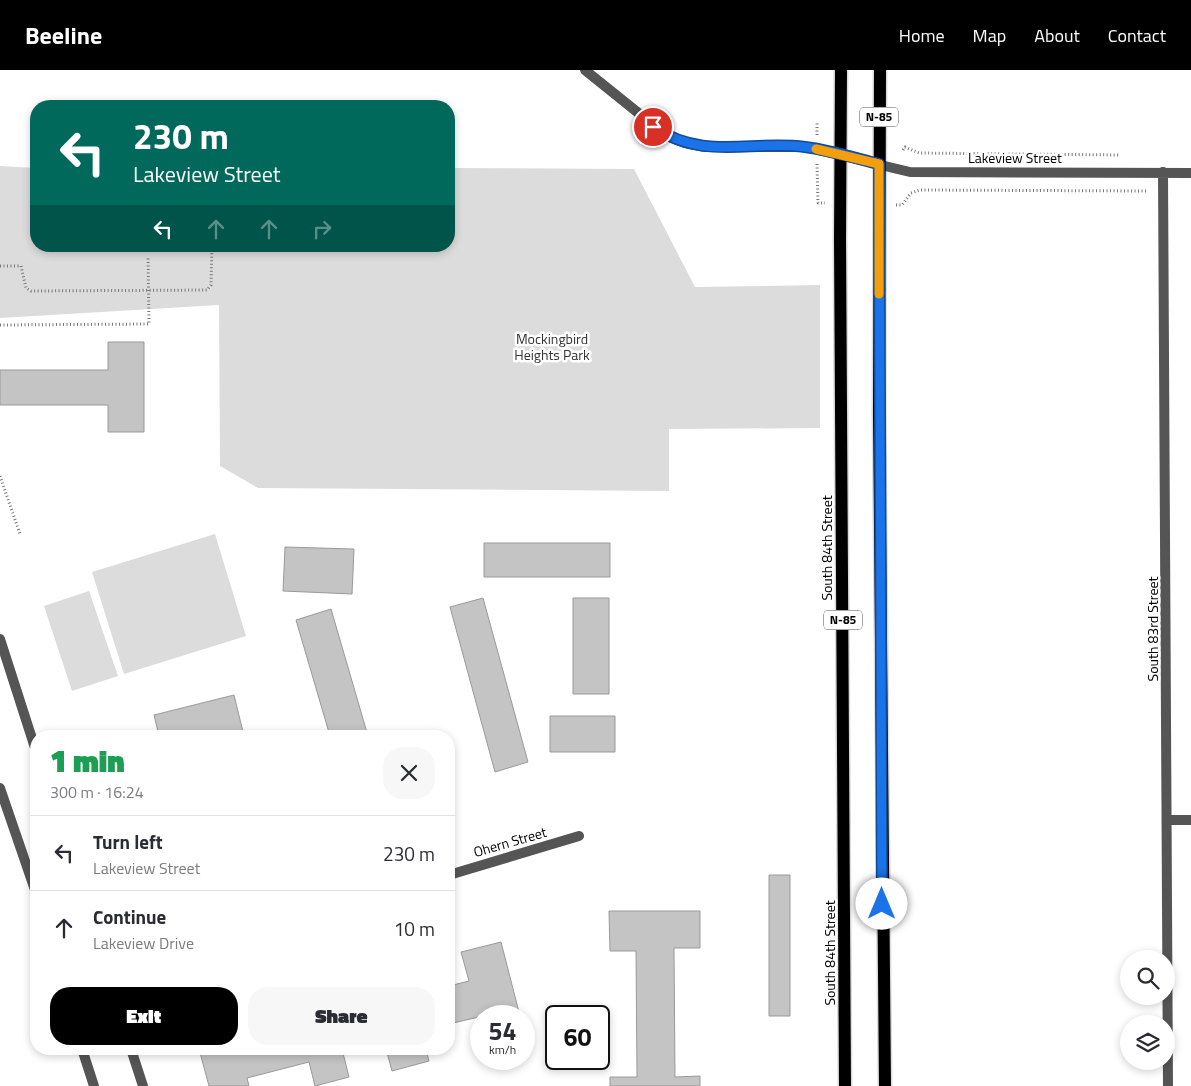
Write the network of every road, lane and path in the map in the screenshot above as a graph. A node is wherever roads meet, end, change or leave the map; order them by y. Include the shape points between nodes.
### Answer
1 (841, 70) edge
2 (880, 70) edge
3 (591, 72) edge
4 (903, 150) dead end
5 (841, 155) junction
6 (1124, 155) dead end
7 (879, 164) junction
8 (1163, 172) junction
9 (1191, 173) edge
10 (1146, 191) dead end
11 (894, 205) dead end
12 (212, 252) edge
13 (148, 257) dead end
14 (0, 266) edge
15 (149, 291) junction
16 (0, 325) edge
17 (0, 476) edge
18 (20, 534) dead end
19 (0, 639) edge
20 (3, 655) edge
21 (30, 734) edge
22 (0, 788) edge
23 (1168, 820) junction
24 (1191, 820) edge
25 (579, 836) dead end
26 (455, 873) edge
27 (30, 876) edge
28 (84, 1055) edge
29 (133, 1055) edge
30 (94, 1086) edge
31 (143, 1086) edge
32 (845, 1086) edge
33 (884, 1086) edge
34 (1168, 1086) edge

1 - 5 main road, South 84th Street / N-85
2 - 7 main road, N-85
3 - 5 street, Lakeview Street via 653,127 685,144 805,147
4 - 6 path via 905,147 919,153
5 - 7 street, Lakeview Street
5 - 32 main road, South 84th Street / N-85
7 - 8 street, Lakeview Street via 910,172
7 - 33 main road, N-85
8 - 9 street, Lakeview Street
8 - 23 street, South 83rd Street
10 - 11 path via 920,190 911,193 902,205
12 - 15 path via 209,289
13 - 15 path
14 - 15 path via 21,266 26,288 30,291
15 - 16 path via 149,324
17 - 18 path
19 - 20 street
20 - 21 street
22 - 27 street
23 - 24 street
23 - 34 street, South 83rd Street
25 - 26 street, Ohern Street
28 - 30 street
29 - 31 street

